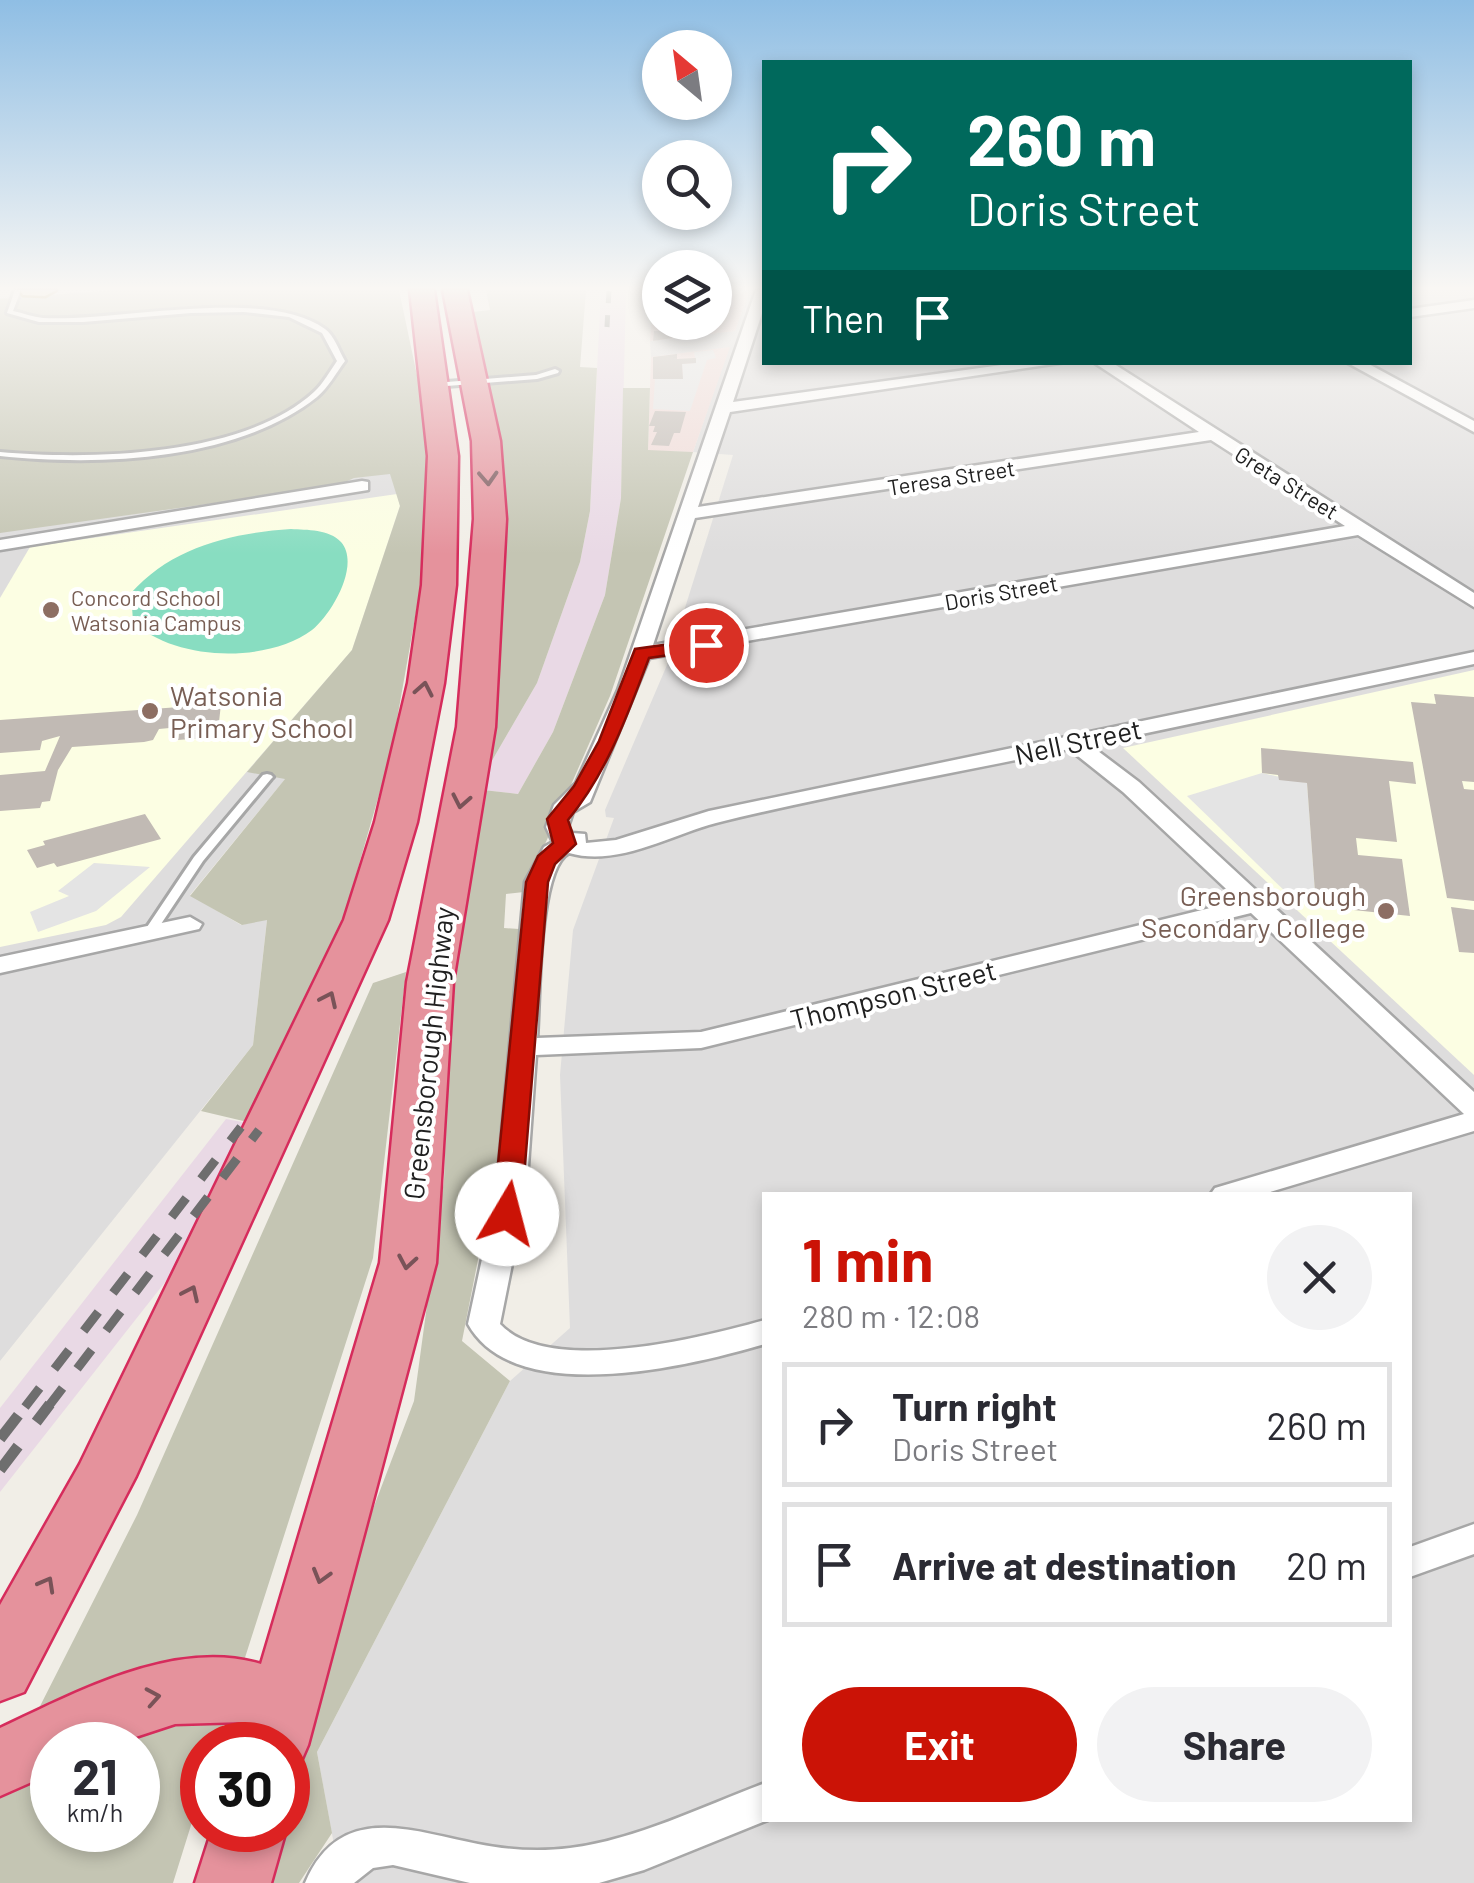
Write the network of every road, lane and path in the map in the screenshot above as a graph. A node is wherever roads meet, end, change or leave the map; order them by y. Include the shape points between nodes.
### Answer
1 (332, 378) edge
2 (452, 378) edge
3 (454, 378) edge
4 (525, 378) edge
5 (735, 378) edge
6 (943, 378) edge
7 (1124, 378) edge
8 (1383, 378) edge
9 (454, 383) junction
10 (724, 408) junction
11 (1474, 426) edge
12 (1213, 436) junction
13 (0, 454) edge
14 (362, 486) dead end
15 (688, 514) junction
16 (1360, 529) junction
17 (0, 545) edge
18 (1474, 602) edge
19 (642, 653) junction
20 (1474, 658) edge
21 (1081, 740) junction
22 (267, 777) dead end
23 (578, 841) junction
24 (1258, 904) junction
25 (190, 924) dead end
26 (149, 933) junction
27 (0, 964) edge
28 (523, 1047) junction
29 (1474, 1108) edge
30 (1474, 1121) edge
31 (1235, 1192) edge
32 (762, 1333) edge
33 (1474, 1538) edge
34 (1412, 1561) edge
35 (0, 1670) edge
36 (278, 1722) edge
37 (280, 1722) edge
38 (0, 1763) edge
39 (762, 1803) edge
40 (242, 1852) edge
41 (336, 1872) edge
42 (233, 1883) edge

1 - 13 lane via 310,398 240,433 154,453 100,459
2 - 9 highway, Greensborough Highway
3 - 9 highway, Greensborough Highway
4 - 9 lane
5 - 10 street
6 - 10 street
7 - 12 street, Greta Street
8 - 11 street
35 -> 9 highway, Greensborough Highway via 105,1476 366,920 396,822 426,683
9 -> 37 highway, Greensborough Highway via 486,440 490,519 483,668 430,982 408,1263
10 - 15 street
12 - 15 street, Teresa Street
12 - 16 street, Greta Street
14 - 17 street
15 - 19 street
16 - 18 street, Greta Street
16 - 19 street, Doris Street
19 - 23 street via 608,741 557,819 559,837
20 - 21 street, Nell Street
21 - 23 street, Nell Street via 683,825 618,847
21 - 24 street
22 - 26 lane via 198,859
23 - 28 street via 539,894
24 - 28 street, Thompson Street via 702,1040
24 - 29 street
25 - 26 street
26 - 27 street
28 - 32 street via 511,1194 483,1316 496,1340 519,1351 630,1364
30 - 31 street
33 - 34 street
38 -> 36 highway via 146,1696 254,1690
39 - 41 street via 602,1862 568,1868 500,1867 388,1844
40 - 42 highway

